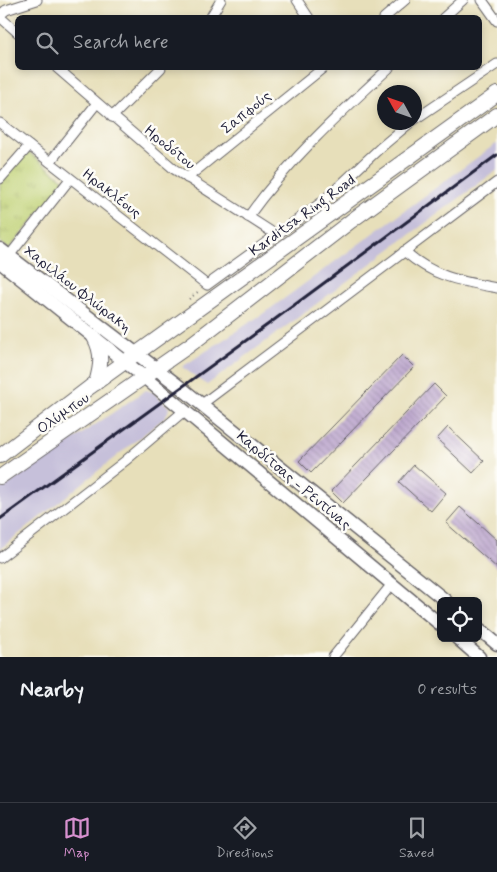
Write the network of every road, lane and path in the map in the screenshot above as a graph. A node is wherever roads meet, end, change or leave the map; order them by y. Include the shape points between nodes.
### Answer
1 (37, 0) edge
2 (221, 0) edge
3 (297, 0) edge
4 (405, 0) edge
5 (462, 0) edge
6 (482, 0) edge
7 (212, 15) edge
8 (307, 15) edge
9 (388, 15) edge
10 (446, 15) edge
11 (0, 16) edge
12 (497, 21) edge
13 (15, 30) edge
14 (497, 64) edge
15 (59, 70) edge
16 (158, 70) edge
17 (320, 70) edge
18 (387, 70) edge
19 (497, 94) edge
20 (97, 103) junction
21 (422, 115) edge
22 (497, 115) edge
23 (112, 117) junction
24 (0, 122) edge
25 (401, 130) edge
26 (29, 146) junction
27 (50, 162) junction
28 (187, 178) junction
29 (0, 179) edge
30 (70, 179) junction
31 (497, 182) edge
32 (248, 217) junction
33 (275, 234) junction
34 (404, 251) junction
35 (3, 255) edge
36 (497, 288) edge
37 (94, 337) junction
38 (131, 358) junction
39 (156, 369) junction
40 (144, 377) junction
41 (96, 383) junction
42 (202, 404) junction
43 (184, 411) junction
44 (23, 440) junction
45 (0, 449) edge
46 (0, 456) edge
47 (0, 477) edge
48 (343, 516) junction
49 (331, 531) junction
50 (0, 558) edge
51 (392, 584) junction
52 (441, 597) edge
53 (437, 622) edge
54 (482, 631) edge
55 (462, 642) edge
56 (497, 644) edge
57 (333, 657) edge
58 (480, 657) edge

1 - 11 street via 6,10
2 - 7 street
3 - 8 street
4 - 9 street
5 - 10 street
6 - 12 street
11 - 13 street
14 - 21 street
15 - 20 street, Ηροδότου
16 - 23 street
17 - 28 street, Σαπφούς
18 - 32 street via 295,158
19 - 38 main road, Karditsa Ring Road
20 - 23 street, Ηροδότου
20 - 27 street
22 - 39 main road
23 - 28 street, Ηροδότου
24 - 26 street, Ηρακλέους
25 - 33 street via 322,202
26 - 27 street, Ηρακλέους
26 - 29 street
27 - 30 street, Ηρακλέους
28 - 32 street, Ηροδότου
30 - 33 street, Ηρακλέους via 207,285
30 - 35 street
31 - 34 street
32 - 33 street, Ηροδότου
34 - 36 street via 440,276
34 - 42 street
35 - 37 main road, Χαριλάου Φλώρακη
35 - 38 main road, Χαριλάου Φλώρακη
37 - 38 main road, Χαριλάου Φλώρακη
37 - 41 main road via 101,360
38 - 39 main road, Καρδίτσας - Ρεντίνας
38 - 40 main road, Καρδίτσας - Ρεντίνας
38 - 41 main road, Ολύμπου
39 - 40 main road
39 - 42 main road, Καρδίτσας - Ρεντίνας
40 - 43 main road, Καρδίτσας - Ρεντίνας
40 - 47 main road, Ολύμπου
41 - 44 main road, Ολύμπου
42 - 48 main road, Καρδίτσας - Ρεντίνας
43 - 49 main road, Καρδίτσας - Ρεντίνας
43 - 50 street
44 - 45 street
44 - 46 main road, Ολύμπου
48 - 49 main road
48 - 52 main road, Καρδίτσας - Ρεντίνας
49 - 51 main road, Καρδίτσας - Ρεντίνας
51 - 53 main road, Καρδίτσας - Ρεντίνας
51 - 57 street
54 - 56 main road
55 - 58 main road

